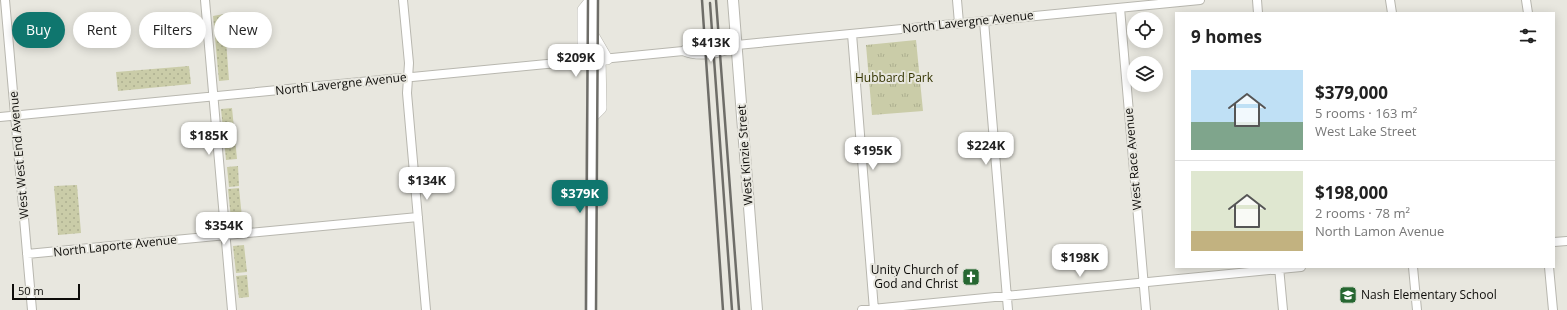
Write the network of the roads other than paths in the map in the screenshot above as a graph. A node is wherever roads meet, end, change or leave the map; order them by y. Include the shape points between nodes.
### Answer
1 (5, 0) edge
2 (205, 0) edge
3 (403, 0) edge
4 (592, 0) edge
5 (733, 0) edge
6 (957, 0) edge
7 (1200, 0) edge
8 (1257, 0) edge
9 (1390, 0) edge
10 (1526, 0) edge
11 (1120, 8) junction
12 (1258, 12) edge
13 (1392, 12) edge
14 (1528, 12) edge
15 (984, 21) junction
16 (959, 23) junction
17 (852, 34) junction
18 (737, 45) junction
19 (592, 60) junction
20 (408, 78) junction
21 (214, 96) junction
22 (15, 116) junction
23 (0, 117) edge
24 (592, 118) junction
25 (418, 217) junction
26 (226, 235) junction
27 (1567, 241) edge
28 (1555, 242) edge
29 (27, 254) junction
30 (1279, 268) edge
31 (1413, 268) edge
32 (1549, 268) edge
33 (1144, 282) junction
34 (1007, 296) junction
35 (873, 309) edge
36 (32, 310) edge
37 (232, 310) edge
38 (426, 310) edge
39 (590, 310) edge
40 (757, 310) edge
41 (862, 310) edge
42 (1008, 310) edge
43 (1146, 310) edge
44 (1283, 310) edge
45 (1417, 310) edge
46 (1553, 310) edge

1 - 22 street, West West End Avenue
2 - 21 street
3 - 20 street
4 - 19 main road
4 - 19 main road via 584,10
5 - 18 street, West Kinzie Street
6 - 16 street
7 - 11 street, North Lavergne Avenue
8 - 12 street
9 - 13 street
10 - 14 street
11 - 15 street, North Lavergne Avenue
11 - 33 street, West Race Avenue
15 - 16 street, North Lavergne Avenue
15 - 34 street
16 - 17 street, North Lavergne Avenue
17 - 18 street, North Lavergne Avenue
17 - 35 street
18 - 19 street, North Lavergne Avenue via 726,52 692,55 683,51
18 - 40 street, West Kinzie Street
19 - 20 street, North Lavergne Avenue
19 - 24 main road
19 - 24 main road via 601,108
20 - 21 street, North Lavergne Avenue
20 - 25 street via 407,94
21 - 22 street, North Lavergne Avenue
21 - 26 street
22 - 23 street, North Lavergne Avenue
22 - 29 street, West West End Avenue
24 - 39 main road
25 - 26 street, North Laporte Avenue
25 - 38 street
26 - 29 street, North Laporte Avenue
26 - 37 street
27 - 28 street
29 - 36 street, West West End Avenue
30 - 33 street
30 - 44 street
31 - 45 street
32 - 46 street
33 - 34 street
33 - 43 street, West Race Avenue
34 - 35 street
34 - 42 street
35 - 41 street

